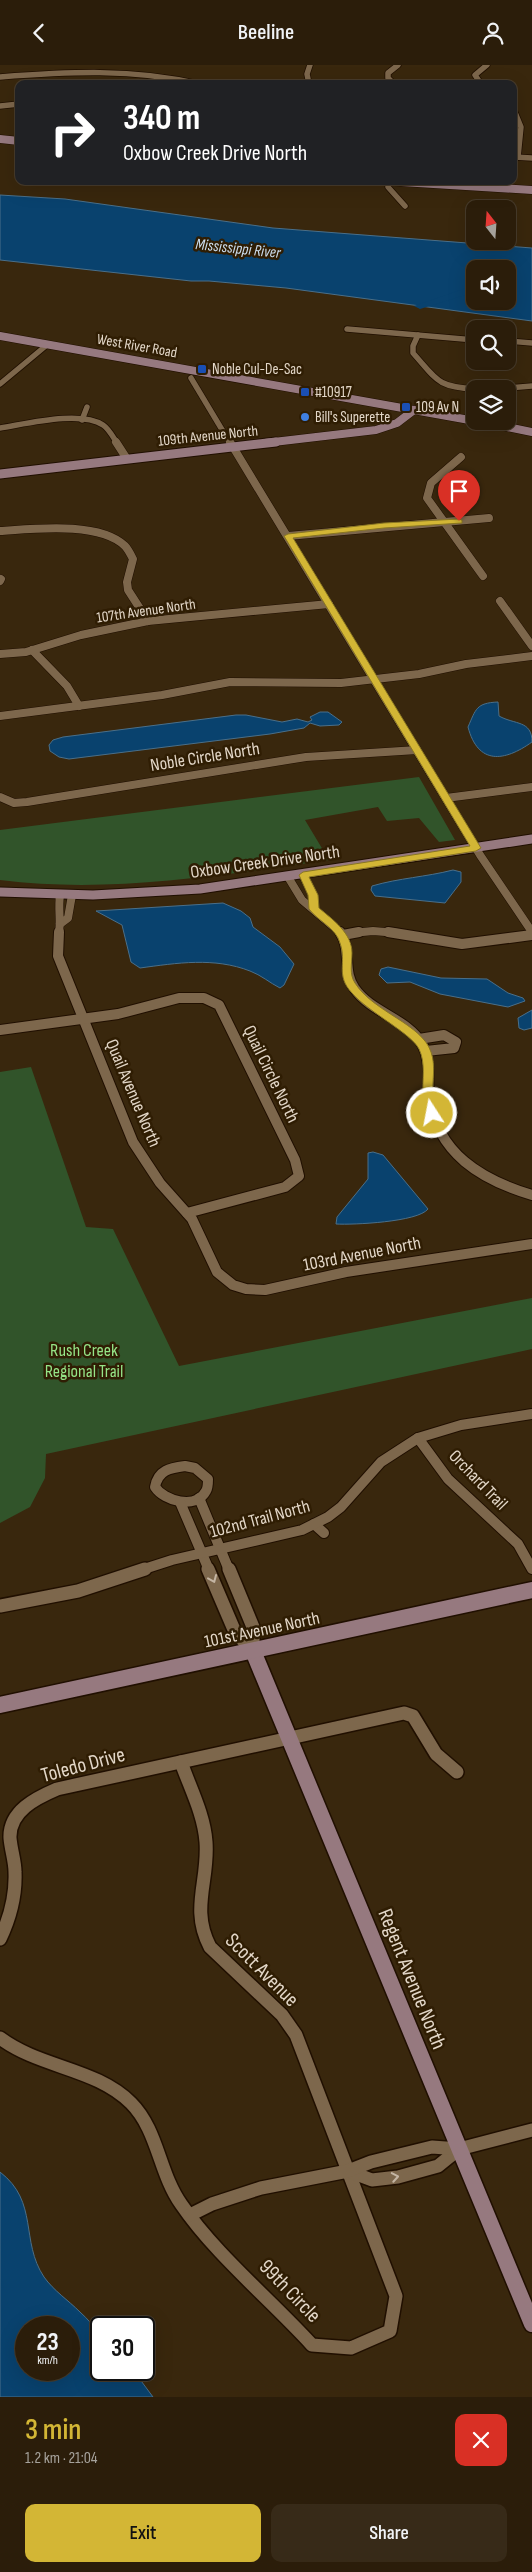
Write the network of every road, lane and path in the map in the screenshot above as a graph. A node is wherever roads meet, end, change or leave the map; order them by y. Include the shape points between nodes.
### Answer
1 (310, 65) edge
2 (398, 65) edge
3 (487, 65) edge
4 (0, 77) edge
5 (180, 80) edge
6 (308, 80) edge
7 (390, 80) edge
8 (478, 80) edge
9 (15, 104) edge
10 (0, 105) edge
11 (517, 116) edge
12 (0, 139) edge
13 (15, 141) edge
14 (517, 154) edge
15 (517, 157) edge
16 (532, 158) edge
17 (387, 185) edge
18 (459, 185) edge
19 (532, 189) edge
20 (405, 206) dead end
21 (347, 329) dead end
22 (418, 335) junction
23 (0, 336) edge
24 (466, 339) edge
25 (516, 342) edge
26 (532, 343) edge
27 (48, 344) junction
28 (190, 378) dead end
29 (0, 384) edge
30 (532, 386) edge
31 (516, 387) edge
32 (466, 389) edge
33 (87, 407) dead end
34 (414, 410) junction
35 (466, 419) edge
36 (82, 420) junction
37 (0, 428) edge
38 (516, 429) edge
39 (532, 432) edge
40 (232, 447) junction
41 (461, 457) dead end
42 (126, 459) junction
43 (0, 474) edge
44 (490, 518) dead end
45 (444, 523) junction
46 (0, 531) edge
47 (288, 536) junction
48 (483, 576) dead end
49 (327, 601) junction
50 (500, 601) dead end
51 (148, 621) junction
52 (532, 646) edge
53 (32, 651) junction
54 (0, 654) edge
55 (532, 656) edge
56 (374, 679) junction
57 (79, 706) junction
58 (0, 716) edge
59 (417, 750) junction
60 (532, 787) edge
61 (0, 797) edge
62 (446, 798) junction
63 (532, 839) edge
64 (476, 848) junction
65 (303, 875) junction
66 (288, 877) junction
67 (0, 892) edge
68 (60, 895) junction
69 (72, 895) junction
70 (314, 909) junction
71 (60, 924) junction
72 (532, 933) edge
73 (342, 935) junction
74 (84, 1019) junction
75 (0, 1030) edge
76 (419, 1039) junction
77 (426, 1051) junction
78 (532, 1195) edge
79 (187, 1213) junction
80 (532, 1244) edge
81 (210, 1260) joint
82 (532, 1414) edge
83 (418, 1439) junction
84 (199, 1498) junction
85 (180, 1502) junction
86 (314, 1524) junction
87 (324, 1533) dead end
88 (219, 1549) junction
89 (202, 1553) junction
90 (532, 1569) edge
91 (532, 1590) edge
92 (0, 1606) edge
93 (253, 1651) junction
94 (0, 1705) edge
95 (290, 1739) junction
96 (181, 1762) junction
97 (457, 1772) dead end
98 (0, 1939) edge
99 (0, 2038) edge
100 (532, 2130) edge
101 (459, 2149) junction
102 (348, 2171) junction
103 (190, 2215) junction
104 (532, 2324) edge

1 - 6 street
2 - 7 street via 388,73
3 - 8 street via 475,75
4 - 5 street via 112,71
9 - 10 street
11 - 14 street via 523,134
12 - 13 street
15 - 16 street
17 - 20 street
18 - 19 street
21 - 22 street
22 - 24 street
22 - 32 street via 413,353 439,383
23 - 27 street, West River Road
25 - 26 street
27 - 29 street
27 - 34 street, West River Road
28 - 40 street via 195,381
30 - 31 street
33 - 36 street
34 - 35 street, West River Road
34 - 40 street, 109th Avenue North via 397,423 376,430
36 - 37 street
36 - 42 street via 94,421 105,427
38 - 39 street, West River Road
40 - 42 street, 109th Avenue North
40 - 47 street
41 - 45 street via 428,489 427,497
42 - 43 street, 109th Avenue North
44 - 45 street
45 - 47 street
45 - 48 street
46 - 51 street via 59,527 94,532 122,544 130,552 134,565 126,584 128,590
47 - 49 street
49 - 51 street, 107th Avenue North via 237,615
49 - 56 street
50 - 52 street
51 - 53 street, 107th Avenue North via 81,635
53 - 54 street
53 - 57 street via 67,686
55 - 56 street
56 - 57 street via 326,684 230,682
56 - 59 street
57 - 58 street
59 - 61 street, Noble Circle North via 292,759 224,773 144,782 28,802 14,803
59 - 62 street
60 - 62 street
62 - 64 street
63 - 64 street, Oxbow Creek Drive North
64 - 65 street, Oxbow Creek Drive North
64 - 72 street
65 - 66 street, Oxbow Creek Drive North
65 - 70 street via 313,895
66 - 69 street, Oxbow Creek Drive North via 179,891
66 - 70 street via 303,901
67 - 68 street, Oxbow Creek Drive North
68 - 69 street, Oxbow Creek Drive North
68 - 71 street, Quail Avenue North via 56,915
69 - 71 street, Quail Avenue North via 68,918
70 - 73 street
71 - 74 street, Quail Avenue North via 58,957
72 - 73 street via 467,944 384,930
73 - 76 street via 347,951 348,981 355,991 375,1010
74 - 75 street
74 - 79 street, Quail Avenue North via 133,1142 160,1183
74 - 79 street, Quail Circle North via 134,1011 187,997 215,1001 225,1015 295,1160 299,1176 285,1187
76 - 77 street
76 - 77 street via 444,1035 456,1042 454,1047
77 - 78 street via 432,1113 450,1146 466,1163 494,1183
79 - 81 street, Quail Avenue North
80 - 81 street, 103rd Avenue North via 346,1272 265,1290 246,1289 222,1279
82 - 83 street, 102nd Trail North via 461,1425
83 - 86 street, 102nd Trail North via 381,1461 341,1507
83 - 90 street, Orchard Trail via 448,1479 518,1544
84 - 85 street
84 - 85 street via 206,1492 208,1479 195,1468 174,1467 158,1476 156,1489 169,1500
84 - 88 street, Regent Avenue North
85 - 89 street, Regent Avenue North
86 - 87 street
86 - 88 street, 102nd Trail North
88 - 89 street, 102nd Trail North
88 - 93 street, Regent Avenue North via 253,1627
89 - 92 street, 102nd Trail North via 78,1591
89 -> 93 street, Regent Avenue North via 235,1632
91 - 93 street, 101st Avenue North
93 - 94 street, 101st Avenue North
93 - 95 street, Regent Avenue North
95 - 96 street, Toledo Drive
95 - 97 street, Toledo Drive via 404,1713 413,1716 436,1755
95 - 101 street, Regent Avenue North
96 - 98 street, Toledo Drive via 57,1789 41,1795 20,1811 10,1832 15,1887
96 - 102 street, Scott Avenue via 204,1825 206,1841 198,1916 202,1934 214,1952 282,2015 296,2035
99 - 103 street via 33,2058 106,2084 131,2103 150,2128 173,2193
100 - 101 street
101 - 102 street via 432,2147
102 -> 101 street via 372,2180 398,2177 438,2166
101 - 104 street, Regent Avenue North
102 - 103 street via 261,2189 212,2204
102 - 103 street, 99th Circle via 396,2296 390,2331 351,2348 312,2345 214,2245

